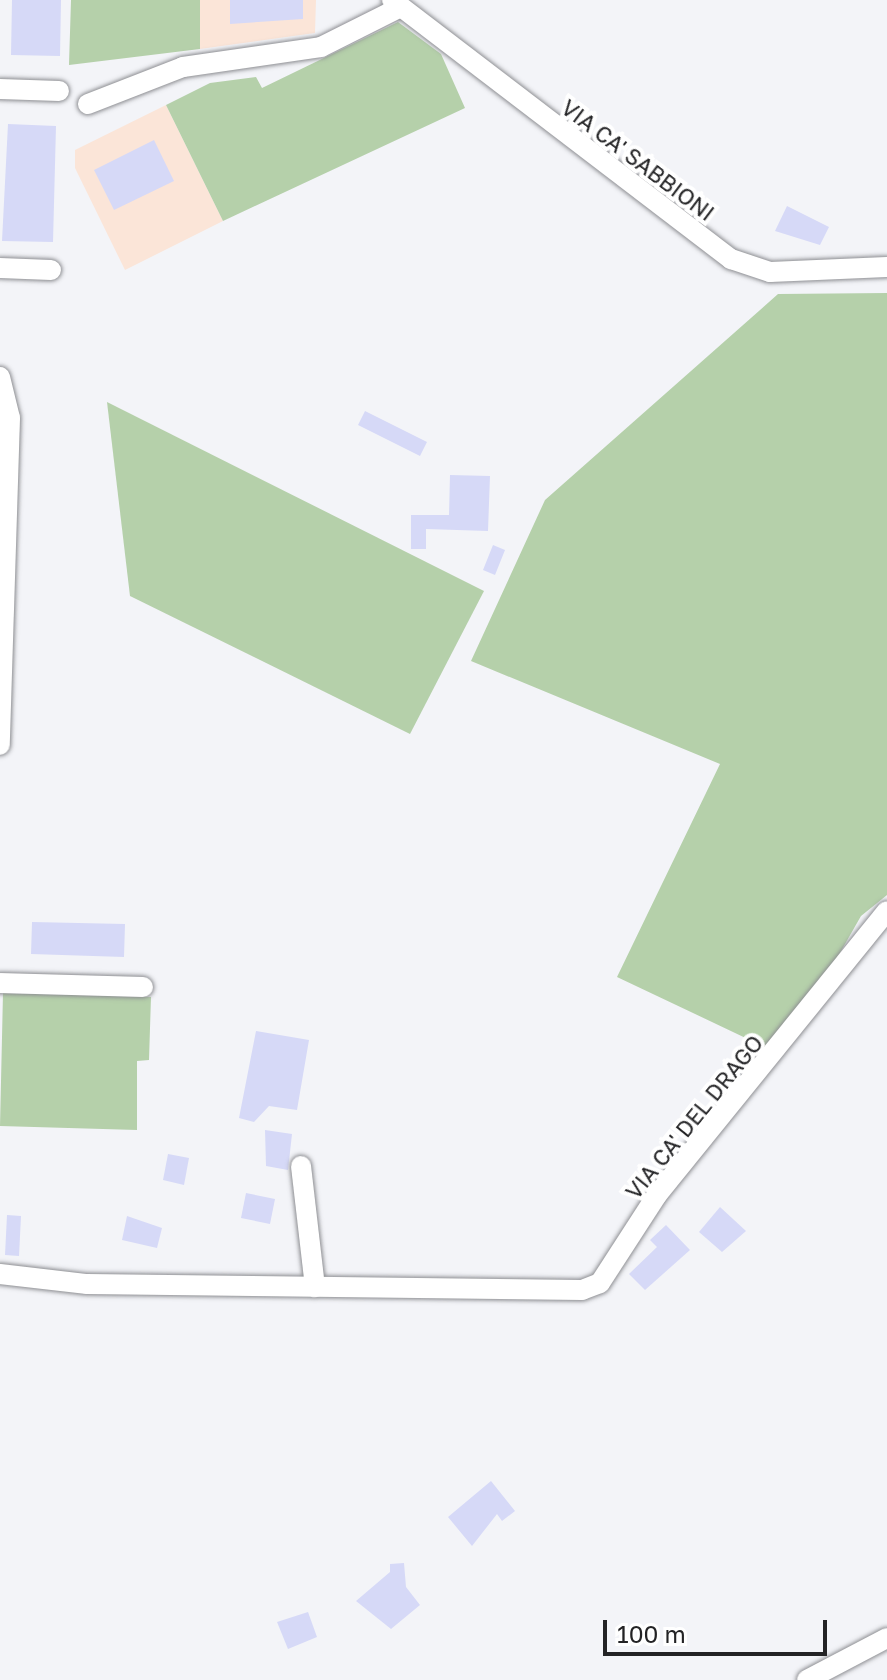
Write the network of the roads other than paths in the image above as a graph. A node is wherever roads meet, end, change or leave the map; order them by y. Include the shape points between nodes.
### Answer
1 (397, 4) edge
2 (0, 89) edge
3 (59, 91) dead end
4 (88, 104) dead end
5 (887, 267) edge
6 (0, 268) edge
7 (51, 270) dead end
8 (0, 377) edge
9 (0, 745) edge
10 (887, 911) edge
11 (0, 983) edge
12 (143, 987) dead end
13 (301, 1166) dead end
14 (0, 1274) edge
15 (315, 1287) junction
16 (887, 1638) edge
17 (807, 1680) edge

1 - 4 street via 321,47 183,67
1 - 5 street, VIA CA' SABBIONI via 740,264 770,272
2 - 3 street
6 - 7 street
8 - 9 street via 10,418
10 - 15 street, VIA CA' DEL DRAGO via 657,1195 600,1283 582,1290
11 - 12 street
13 - 15 street
14 - 15 street, VIA CA' DEL DRAGO via 87,1284
16 - 17 street

